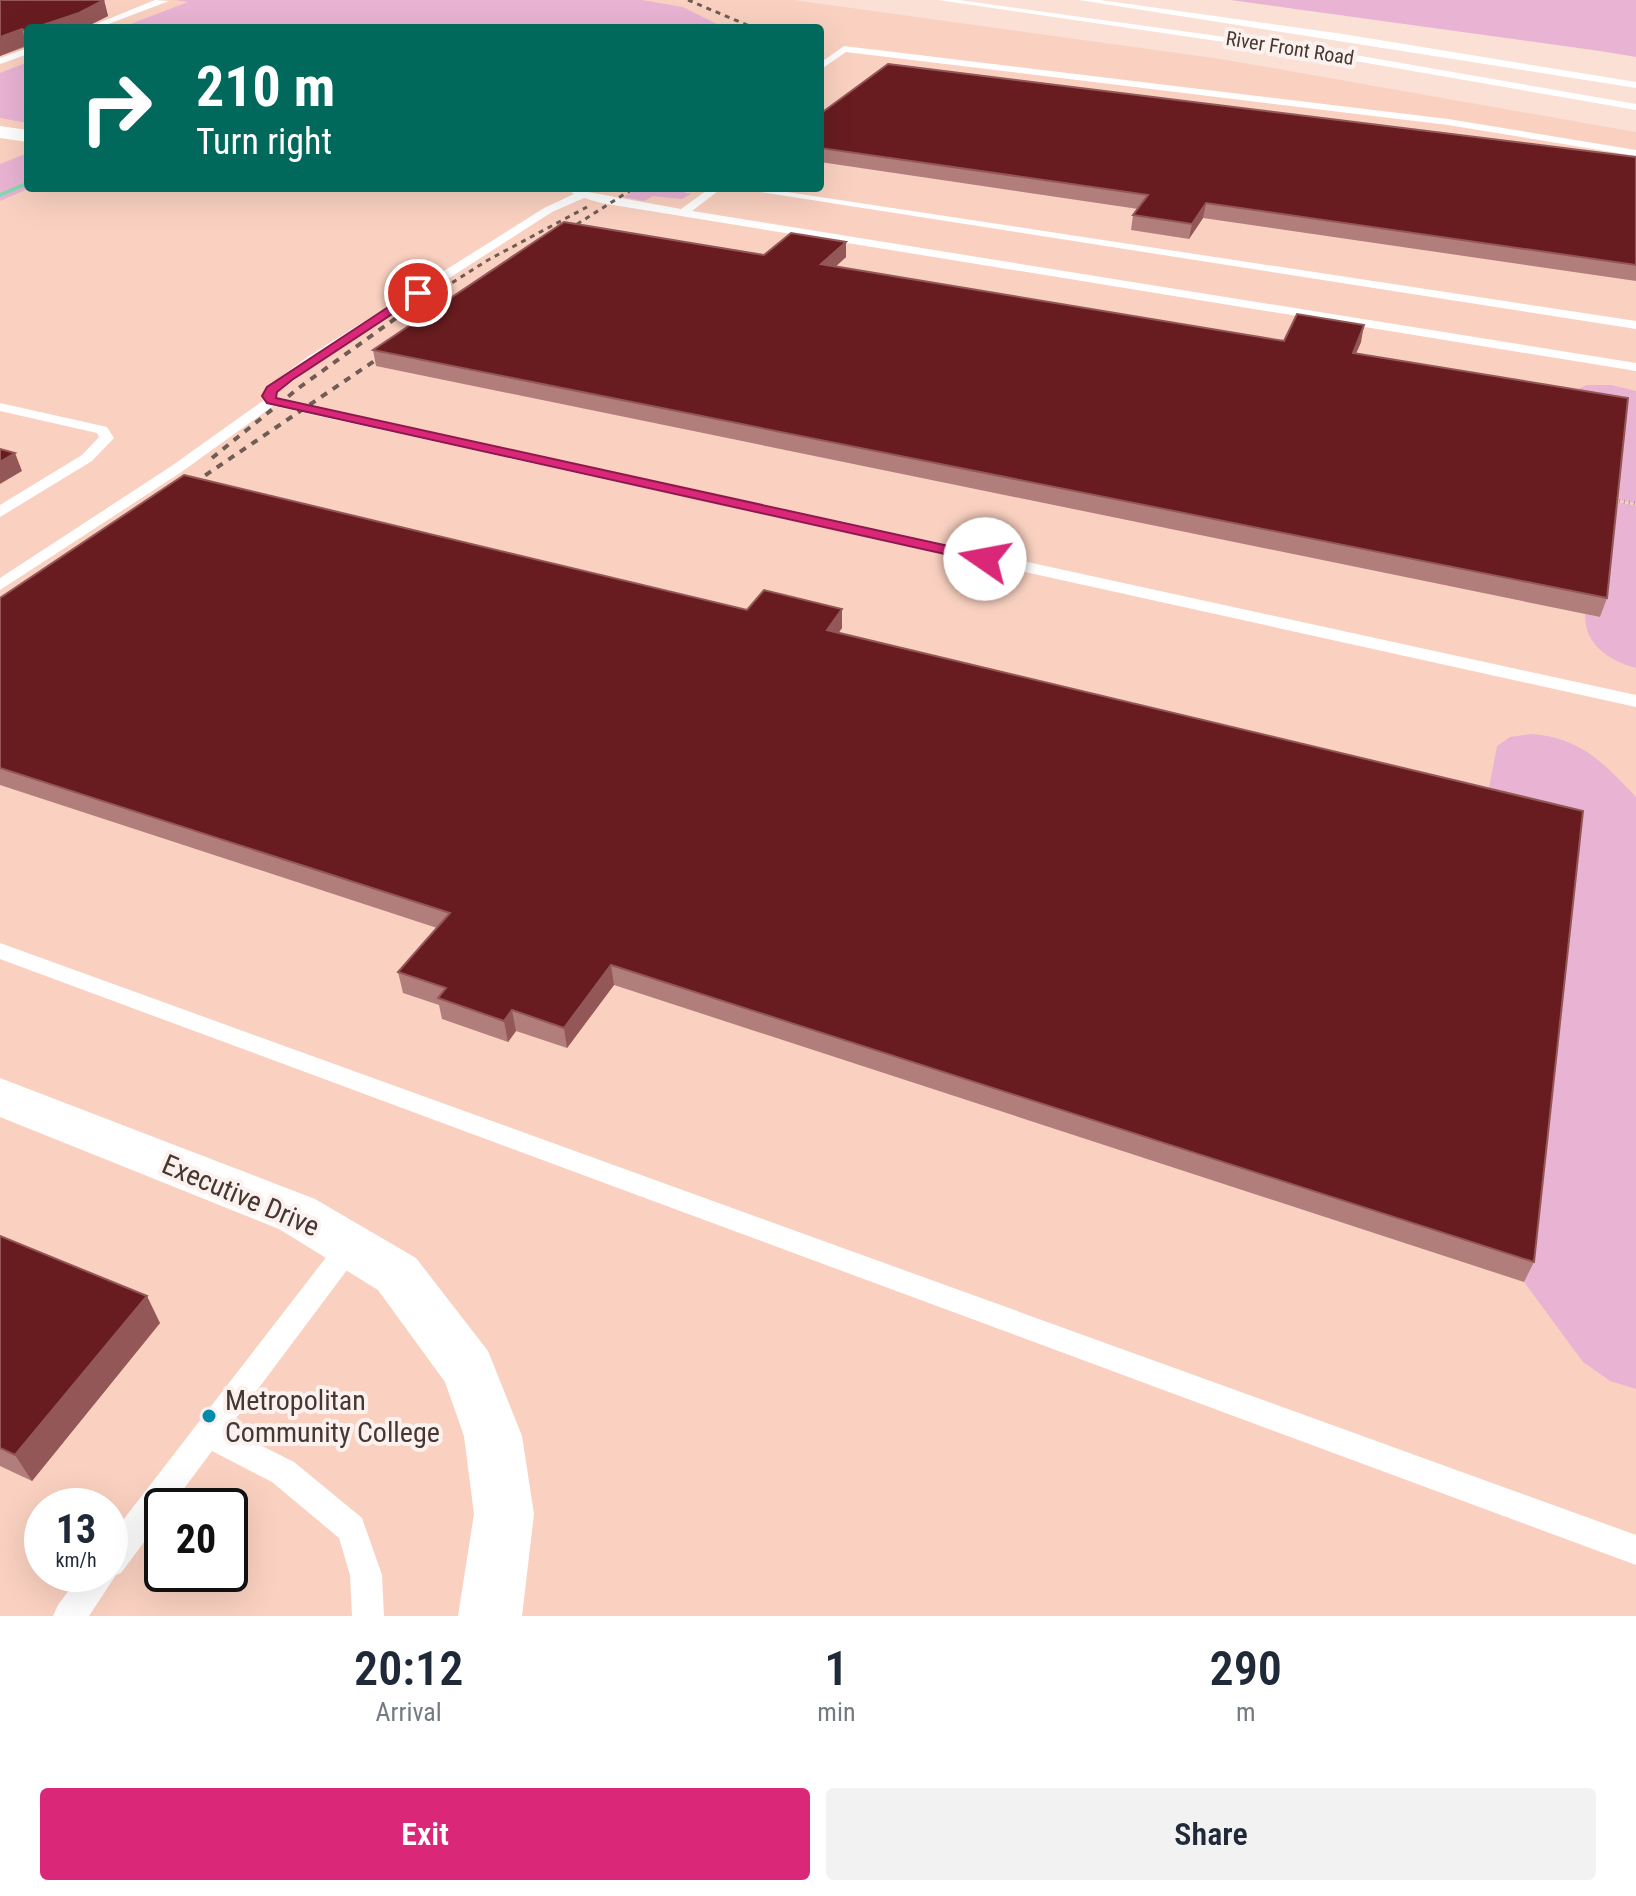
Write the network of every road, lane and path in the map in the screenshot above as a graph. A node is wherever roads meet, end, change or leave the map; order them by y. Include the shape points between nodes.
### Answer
1 (164, 0) edge
2 (942, 0) edge
3 (1083, 0) edge
4 (101, 24) edge
5 (24, 52) edge
6 (0, 61) edge
7 (824, 64) edge
8 (1636, 85) edge
9 (1636, 107) edge
10 (0, 132) edge
11 (24, 135) edge
12 (1636, 153) edge
13 (574, 192) edge
14 (578, 192) edge
15 (712, 192) edge
16 (766, 192) edge
17 (683, 213) junction
18 (1636, 325) edge
19 (1636, 367) edge
20 (271, 401) junction
21 (0, 407) edge
22 (1613, 500) edge
23 (1636, 504) edge
24 (0, 512) edge
25 (0, 585) edge
26 (1636, 701) edge
27 (0, 951) edge
28 (0, 1097) edge
29 (350, 1246) junction
30 (208, 1434) junction
31 (128, 1538) edge
32 (1636, 1550) edge
33 (87, 1592) edge
34 (69, 1616) edge
35 (368, 1616) edge
36 (490, 1616) edge

1 - 4 lane
2 - 9 lane, River Front Road via 1361,59
3 - 8 lane
5 - 6 lane
7 - 12 lane via 844,49 1448,122
10 - 11 street
13 - 20 lane via 314,359 272,390
14 - 17 lane
15 - 17 lane
16 - 18 lane
17 - 19 lane
20 - 25 lane
20 - 26 lane
21 - 24 lane via 102,430 107,438 87,458
22 - 23 path
27 - 32 lane
28 - 29 street, Executive Drive via 297,1214
29 - 30 lane
29 - 36 street, Executive Drive via 397,1274 468,1369 493,1436 504,1514
30 - 31 lane
30 - 35 lane via 283,1472 351,1529 366,1575
33 - 34 lane

